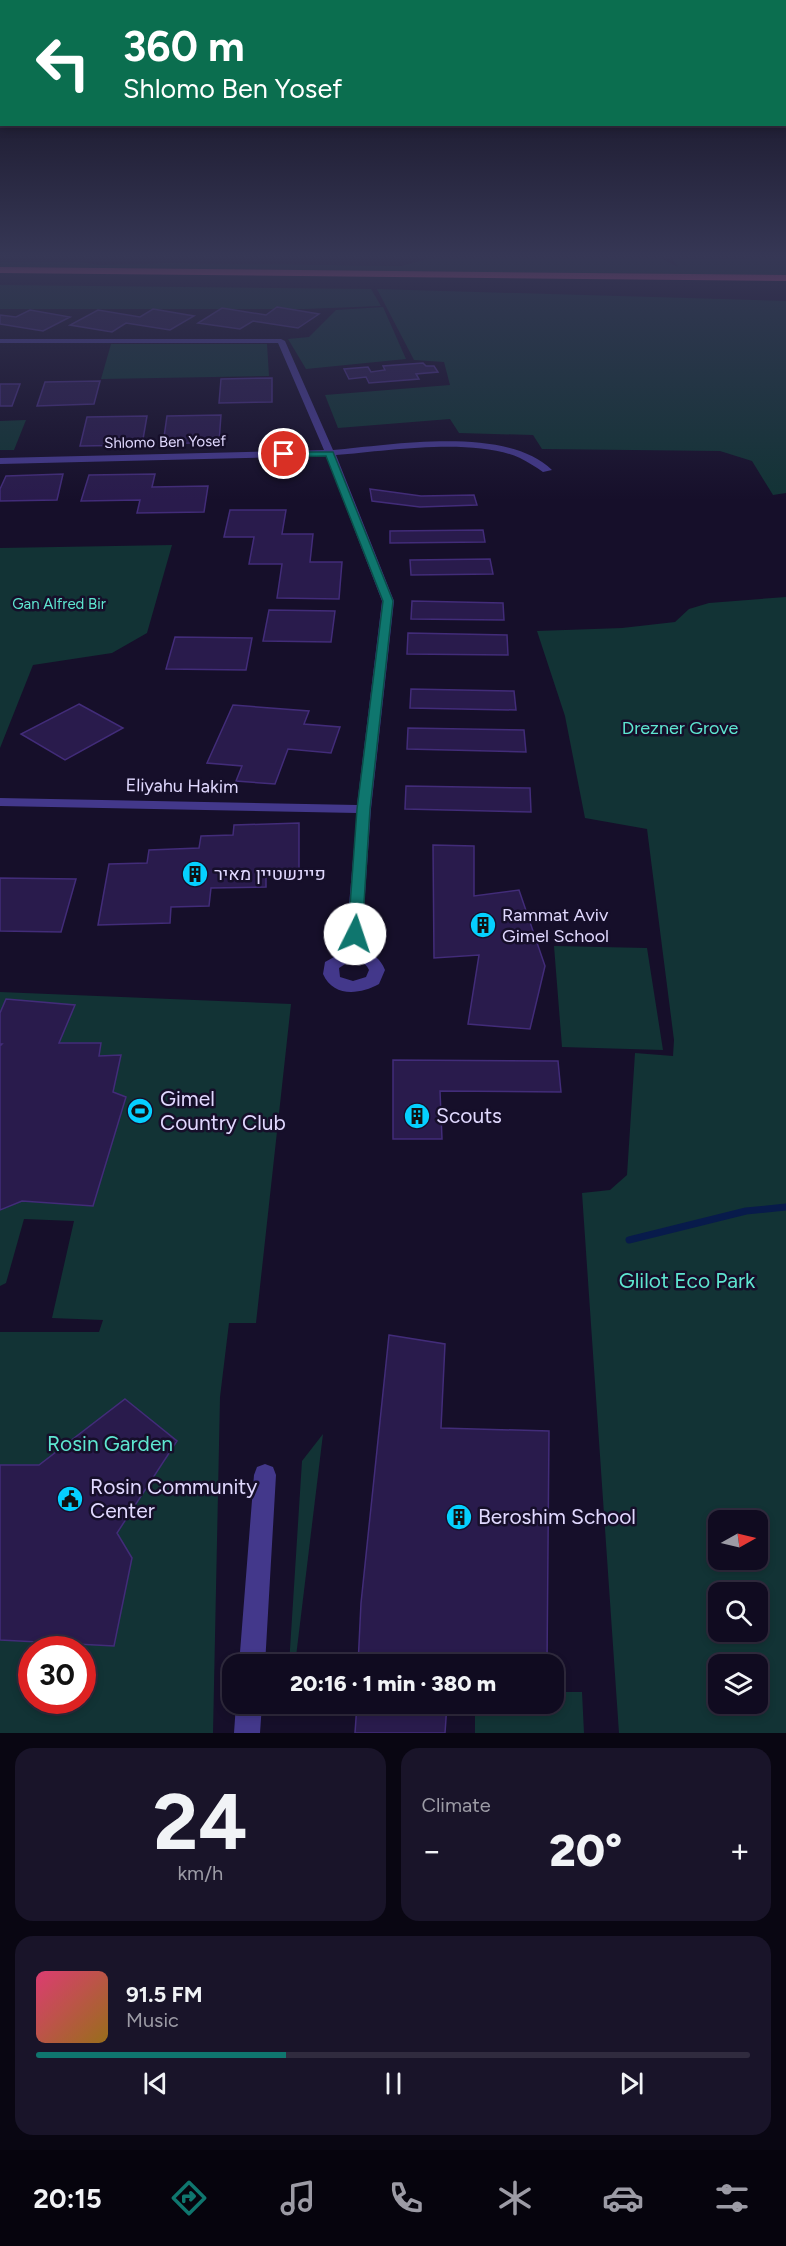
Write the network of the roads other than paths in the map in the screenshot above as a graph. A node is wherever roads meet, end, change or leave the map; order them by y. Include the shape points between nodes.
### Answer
1 (0, 341) edge
2 (330, 453) junction
3 (0, 461) edge
4 (547, 470) dead end
5 (0, 802) edge
6 (364, 809) junction
7 (353, 955) dead end
8 (265, 1475) dead end
9 (253, 1654) edge
10 (248, 1714) edge
11 (247, 1733) edge

1 - 2 street via 281,341
2 - 3 street, Shlomo Ben Yosef
2 - 4 street, Shlomo Ben Yosef via 457,443 510,451
2 - 6 street via 388,601
5 - 6 street, Eliyahu Hakim
6 - 7 street
8 - 9 street
10 - 11 street

